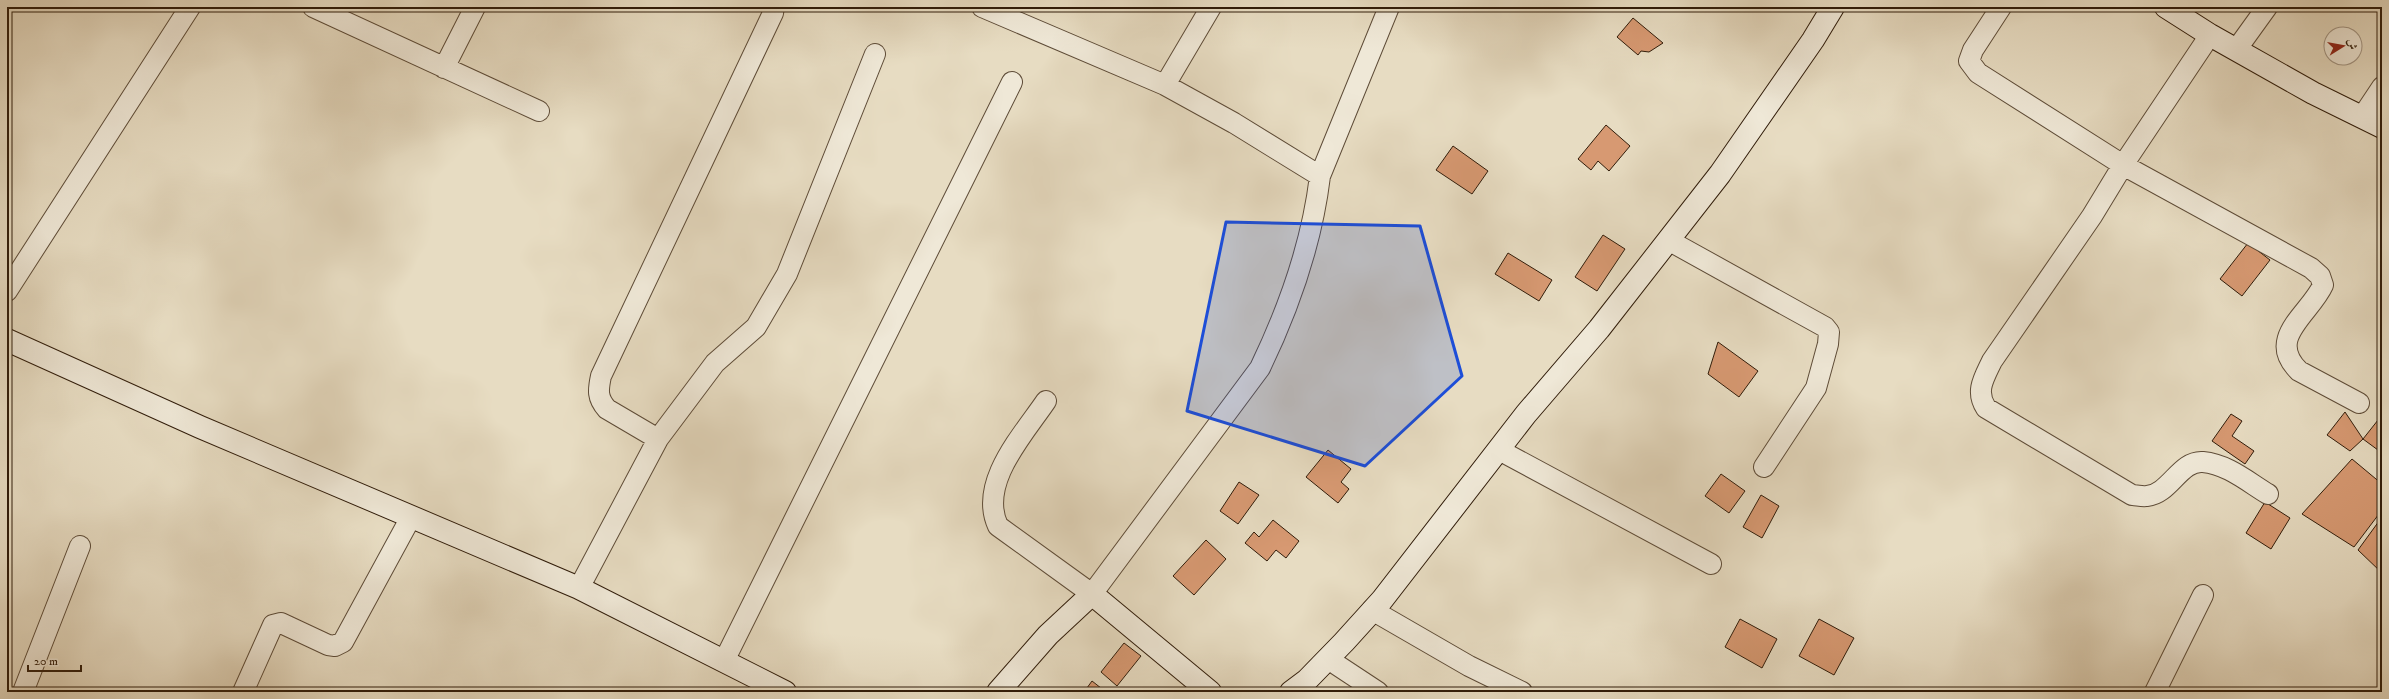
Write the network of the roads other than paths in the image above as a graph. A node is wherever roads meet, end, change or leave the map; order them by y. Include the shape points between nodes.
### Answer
1 (190, 7) edge
2 (313, 7) edge
3 (475, 7) edge
4 (774, 7) edge
5 (982, 7) edge
6 (1211, 7) edge
7 (1389, 7) edge
8 (1833, 7) edge
9 (2001, 7) edge
10 (2166, 7) edge
11 (2267, 7) edge
12 (2210, 35) junction
13 (2236, 50) junction
14 (875, 54) dead end
15 (444, 68) junction
16 (1012, 82) dead end
17 (1165, 85) junction
18 (2382, 87) edge
19 (539, 111) dead end
20 (2362, 116) junction
21 (2382, 127) edge
22 (2123, 165) junction
23 (1320, 176) junction
24 (1668, 240) junction
25 (7, 291) edge
26 (7, 340) edge
27 (1046, 401) dead end
28 (2359, 403) dead end
29 (658, 439) junction
30 (1499, 450) junction
31 (1764, 467) dead end
32 (2268, 494) dead end
33 (411, 517) junction
34 (80, 546) dead end
35 (1711, 564) dead end
36 (580, 588) junction
37 (1092, 594) junction
38 (2203, 595) dead end
39 (1372, 610) junction
40 (1328, 659) junction
41 (724, 660) junction
42 (23, 692) edge
43 (243, 692) edge
44 (785, 692) edge
45 (998, 692) edge
46 (1210, 692) edge
47 (1291, 692) edge
48 (1378, 692) edge
49 (1522, 692) edge
50 (2155, 692) edge

1 - 25 street
2 - 15 street
3 - 15 street
4 - 29 street via 773,14 600,376 598,392 601,402 607,409
5 - 17 street
6 - 17 street
7 - 23 street
8 - 24 street via 1720,174
9 - 22 street via 1973,50 1969,61 1972,67
10 - 12 street
11 - 13 street
12 - 13 street
12 - 22 street
13 - 20 street via 2313,94
14 - 29 street via 787,274 756,327 715,363
15 - 19 street
16 - 41 street
17 - 23 street
18 - 20 street
20 - 21 street
22 - 28 street via 2311,268 2320,276 2323,285 2288,334 2286,352 2291,363 2299,371
22 - 32 street via 2092,216 1992,361 1982,382 1981,399 1986,408 2132,495 2147,497 2156,494 2186,468 2202,462 2224,468
23 - 37 street via 1316,212 1277,334 1260,368
24 - 30 street via 1599,329 1526,414
24 - 31 street via 1825,327 1829,332 1816,388
26 - 33 street via 79,374
27 - 37 street via 999,473 992,500 993,515 998,526
29 - 36 street
30 - 35 street
30 - 39 street
33 - 36 street
33 - 43 street via 343,642 335,646 328,645 281,623 273,625
34 - 42 street
36 - 41 street
37 - 45 street via 1048,635
37 - 46 street
38 - 50 street
39 - 40 street
39 - 49 street via 1470,666
40 - 47 street
40 - 48 street
41 - 44 street

